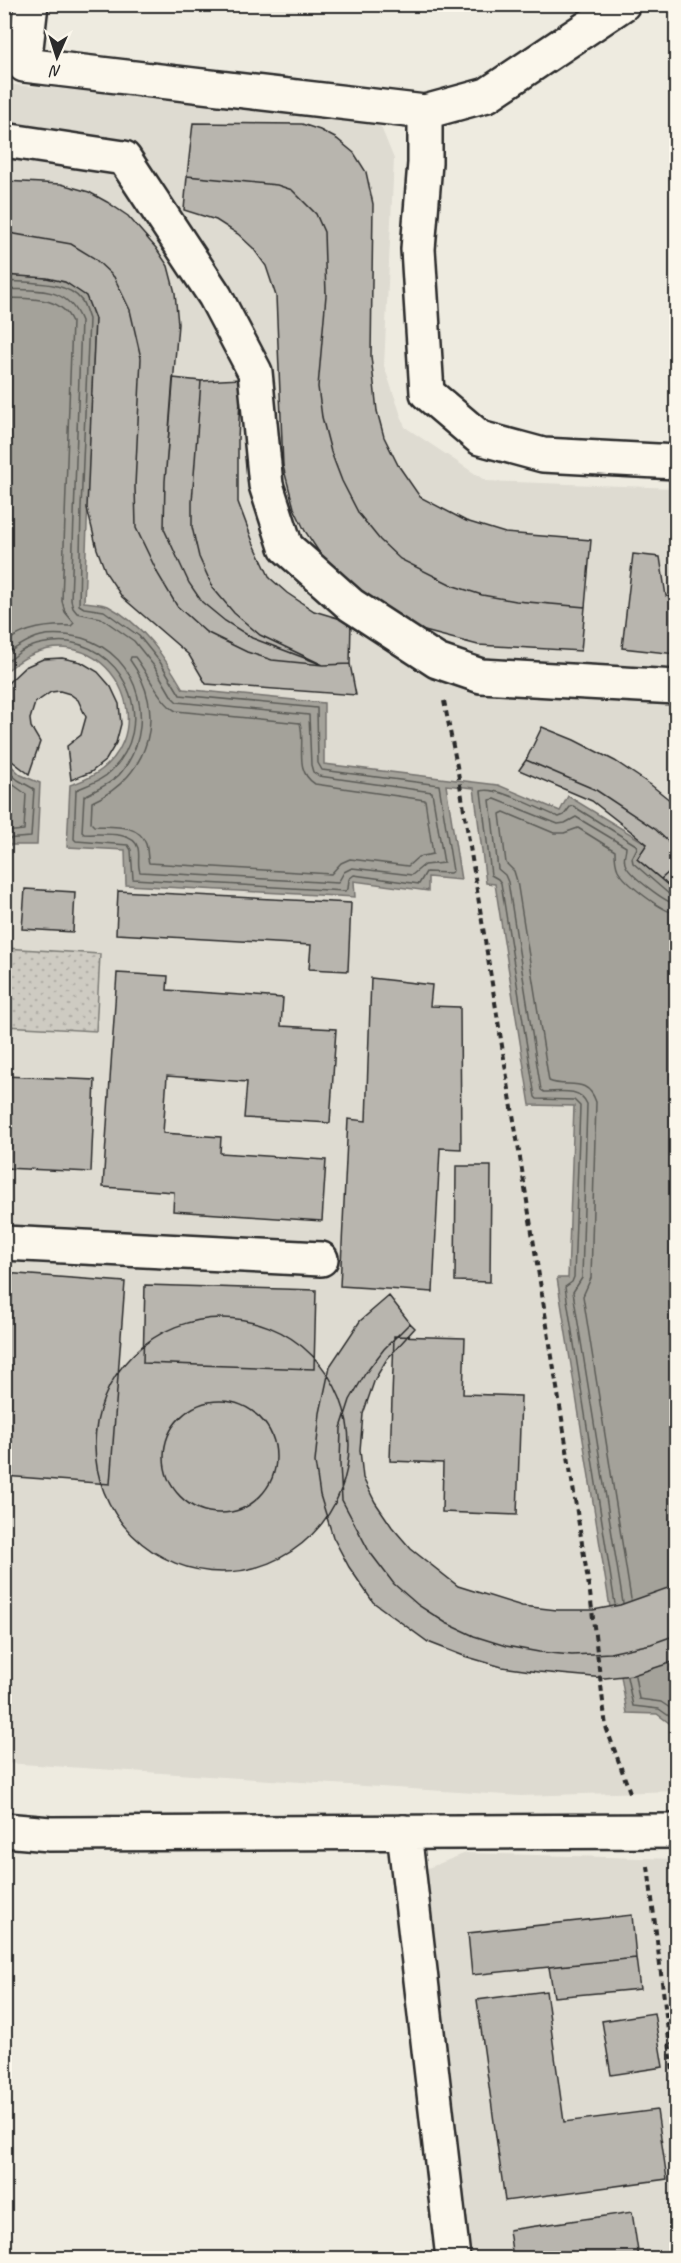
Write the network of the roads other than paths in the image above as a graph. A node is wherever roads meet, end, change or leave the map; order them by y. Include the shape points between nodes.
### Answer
1 (31, 4) edge
2 (623, 4) edge
3 (425, 112) junction
4 (4, 140) edge
5 (676, 462) edge
6 (676, 687) edge
7 (4, 1243) edge
8 (321, 1259) dead end
9 (4, 1830) edge
10 (676, 1831) edge
11 (404, 1832) junction
12 (453, 2259) edge

1 - 3 street via 24,65
2 - 3 street via 488,95
3 - 5 street via 418,249 427,393 480,438 543,455
4 - 6 street via 124,158 214,296 255,372 266,485 286,547 351,605 437,661 481,676
7 - 8 street
9 - 11 street via 50,1834
10 - 11 street
11 - 12 street

